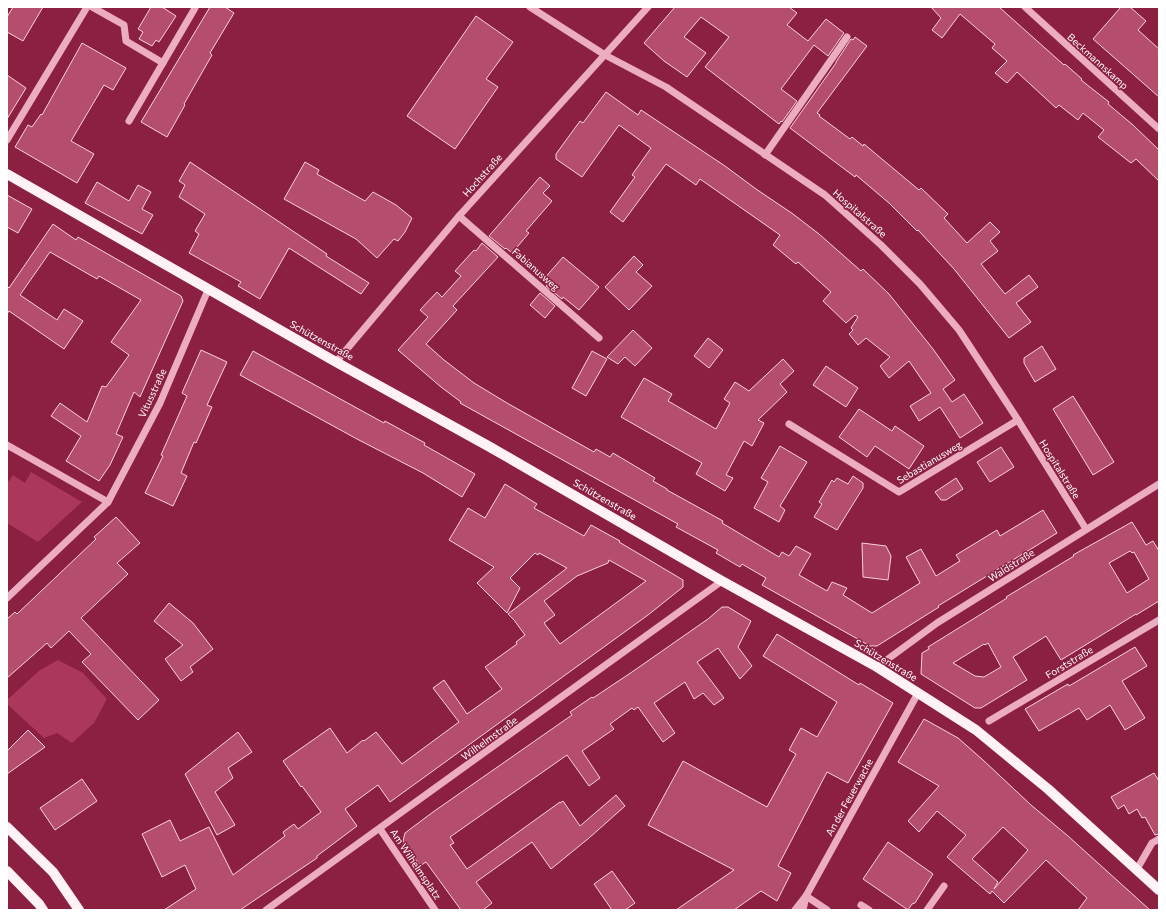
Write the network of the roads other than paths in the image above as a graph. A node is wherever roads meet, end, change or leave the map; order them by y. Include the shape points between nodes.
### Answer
1 (87, 7) edge
2 (92, 7) edge
3 (530, 7) edge
4 (648, 7) edge
5 (1025, 7) edge
6 (195, 8) edge
7 (847, 37) dead end
8 (605, 55) junction
9 (163, 63) junction
10 (129, 121) dead end
11 (1159, 129) edge
12 (7, 140) edge
13 (765, 155) junction
14 (7, 174) edge
15 (459, 216) junction
16 (208, 290) junction
17 (599, 338) dead end
18 (336, 362) junction
19 (1018, 420) junction
20 (789, 424) dead end
21 (7, 445) edge
22 (1159, 484) edge
23 (108, 502) junction
24 (1086, 529) junction
25 (722, 581) junction
26 (7, 598) edge
27 (1159, 620) edge
28 (877, 667) junction
29 (918, 693) junction
30 (989, 721) dead end
31 (7, 827) edge
32 (380, 829) junction
33 (1159, 839) edge
34 (1137, 869) junction
35 (7, 870) edge
36 (944, 886) dead end
37 (1159, 890) edge
38 (806, 896) junction
39 (861, 905) dead end
40 (43, 910) edge
41 (79, 910) edge
42 (266, 910) edge
43 (435, 910) edge
44 (795, 910) edge
45 (803, 910) edge
46 (827, 910) edge
47 (869, 910) edge
48 (927, 910) edge

1 - 12 street
2 - 9 street via 124,25 126,41
3 - 8 street, Hospitalstraße
4 - 8 street, Hochstraße
5 - 11 street, Beckmannskamp
6 - 9 street
7 - 13 street
8 - 13 street, Hospitalstraße via 666,87
8 - 15 street, Hochstraße
9 - 10 street
13 - 19 street, Hospitalstraße via 825,196 881,245 920,284 959,330
14 - 16 main road, Schützenstraße
15 - 17 street, Fabianusweg
15 - 18 street, Hochstraße
16 - 18 main road, Schützenstraße
16 - 23 street, Vitusstraße via 160,403
18 - 25 main road, Schützenstraße via 490,447
19 - 20 street, Sebastianusweg via 900,492
19 - 24 street, Hospitalstraße
21 - 23 street
22 - 24 street, Waldstraße
23 - 26 street, Vitusstraße
24 - 28 street, Waldstraße via 937,623
25 - 28 main road, Schützenstraße
25 - 32 street, Wilhelmstraße
27 - 30 street, Forststraße
28 - 29 main road, Schützenstraße
29 - 34 main road, Schützenstraße via 976,730 1048,789
29 - 38 street, An der Feuerwache
31 - 41 main road via 53,872
32 - 42 street, Wilhelmstraße
32 - 43 street, Am Wilhelmsplatz
33 - 34 street via 1152,843
34 - 37 main road, Schützenstraße
35 - 40 main road
36 - 48 street
38 - 44 street, An der Feuerwache
38 - 45 street
38 - 46 street
39 - 47 street

